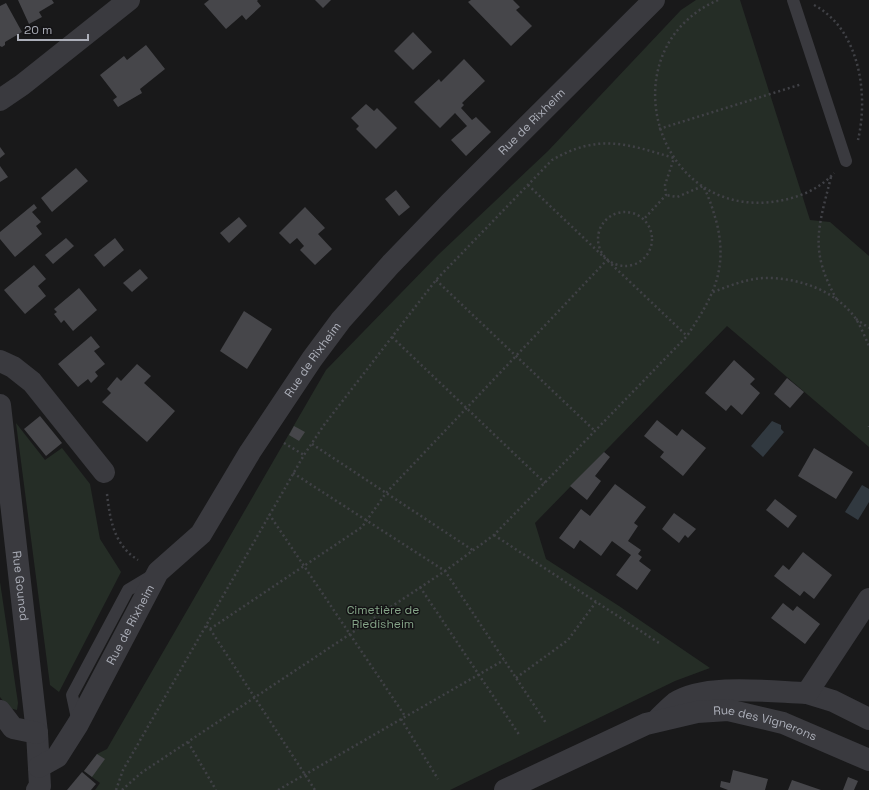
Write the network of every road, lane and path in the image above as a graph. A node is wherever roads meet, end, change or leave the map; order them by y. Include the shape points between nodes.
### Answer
1 (129, 0) edge
2 (654, 0) edge
3 (718, 0) edge
4 (793, 0) edge
5 (811, 3) dead end
6 (859, 56) dead end
7 (819, 78) junction
8 (0, 100) edge
9 (866, 115) dead end
10 (659, 129) junction
11 (674, 158) junction
12 (846, 161) junction
13 (831, 177) junction
14 (528, 185) junction
15 (703, 186) junction
16 (666, 195) junction
17 (643, 220) junction
18 (607, 260) junction
19 (436, 280) junction
20 (713, 292) junction
21 (839, 302) junction
22 (855, 318) junction
23 (869, 328) edge
24 (687, 336) junction
25 (392, 337) junction
26 (869, 346) edge
27 (515, 356) junction
28 (0, 361) edge
29 (0, 405) edge
30 (466, 407) junction
31 (595, 431) junction
32 (279, 440) dead end
33 (312, 444) junction
34 (304, 455) junction
35 (104, 472) joint
36 (293, 473) junction
37 (545, 483) junction
38 (386, 493) junction
39 (270, 514) junction
40 (366, 521) junction
41 (494, 535) junction
42 (474, 551) junction
43 (304, 566) junction
44 (445, 571) junction
45 (158, 572) junction
46 (420, 588) junction
47 (869, 599) edge
48 (596, 602) junction
49 (206, 626) junction
50 (210, 629) junction
51 (350, 634) junction
52 (659, 643) dead end
53 (504, 660) junction
54 (479, 674) junction
55 (516, 678) junction
56 (807, 693) junction
57 (255, 698) junction
58 (0, 711) edge
59 (405, 717) junction
60 (869, 719) edge
61 (401, 720) junction
62 (655, 721) junction
63 (546, 723) dead end
64 (37, 733) junction
65 (520, 736) dead end
66 (188, 742) junction
67 (869, 760) edge
68 (39, 767) junction
69 (305, 775) junction
70 (438, 779) dead end
71 (37, 790) edge
72 (116, 790) edge
73 (122, 790) edge
74 (216, 790) edge
75 (278, 790) edge
76 (315, 790) edge
77 (505, 790) edge

1 - 8 street
2 - 45 street, Rue de Rixheim via 445,208 342,320 312,359 250,452 201,534
3 - 10 path via 688,20 672,38 661,60 655,83 655,108
4 - 7 lane
5 - 6 path via 840,25
7 - 10 path
7 - 12 lane
9 - 12 path via 859,138
10 - 11 path
11 - 14 path via 626,144 587,145 552,160
11 - 15 path via 685,172
11 - 16 path via 665,185
12 - 13 path
13 - 15 path via 812,190 791,199 768,203 746,203 723,197
13 - 21 path via 819,221 818,247 827,282
14 - 18 path
14 - 19 path
15 - 16 path via 677,197
15 - 20 path via 711,200 720,237 721,264
16 - 17 path
17 - 18 path via 651,233 652,241 645,257 631,266 622,266
17 - 18 path via 625,212 608,219 602,226 598,239 601,252
18 - 24 path
18 - 27 path
19 - 25 path
19 - 27 path
20 - 21 path via 740,282 763,278 791,280 819,288
20 - 24 path
21 - 22 path
22 - 23 path
22 - 26 path
24 - 31 path
25 - 30 path
25 - 33 path
27 - 30 path
27 - 31 path
28 - 35 street via 13,367 32,382
29 - 64 street, Rue Gounod
30 - 37 path
30 - 38 path
31 - 37 path
32 - 34 path
33 - 34 path
33 - 38 path
34 - 36 path
35 - 45 path via 109,511 116,537 130,555
36 - 39 path
36 - 40 path
37 - 41 path
38 - 40 path
38 - 42 path
39 - 43 path
39 - 49 path
40 - 43 path via 362,527
40 - 44 path
41 - 42 path
41 - 48 path
42 - 44 path
43 - 50 path
43 - 51 path
44 - 46 path
44 - 53 path
45 - 68 street, Rue de Rixheim via 78,724 57,757
46 - 51 path
46 - 54 path
47 - 56 street
48 - 52 path
48 - 55 path via 568,640
49 - 50 path
49 - 72 path via 123,770
50 - 57 path
51 - 57 path
51 - 59 path
53 - 54 path
53 - 55 path
54 - 59 path
54 - 65 path
55 - 63 path
56 - 60 street, Rue des Vignerons via 833,701
56 - 62 street, Rue des Vignerons via 726,690 691,696 676,703
57 - 66 path
57 - 69 path
58 - 64 street via 13,728
59 - 61 path
61 - 69 path
61 - 70 path
62 - 67 street, Rue des Vignerons via 697,712 728,710 784,723
62 - 77 street, Rue des Vignerons
64 - 68 street, Rue Gounod
66 - 73 path via 141,773
66 - 74 path
68 - 71 street, Rue Gounod via 40,786
69 - 75 path
69 - 76 path

